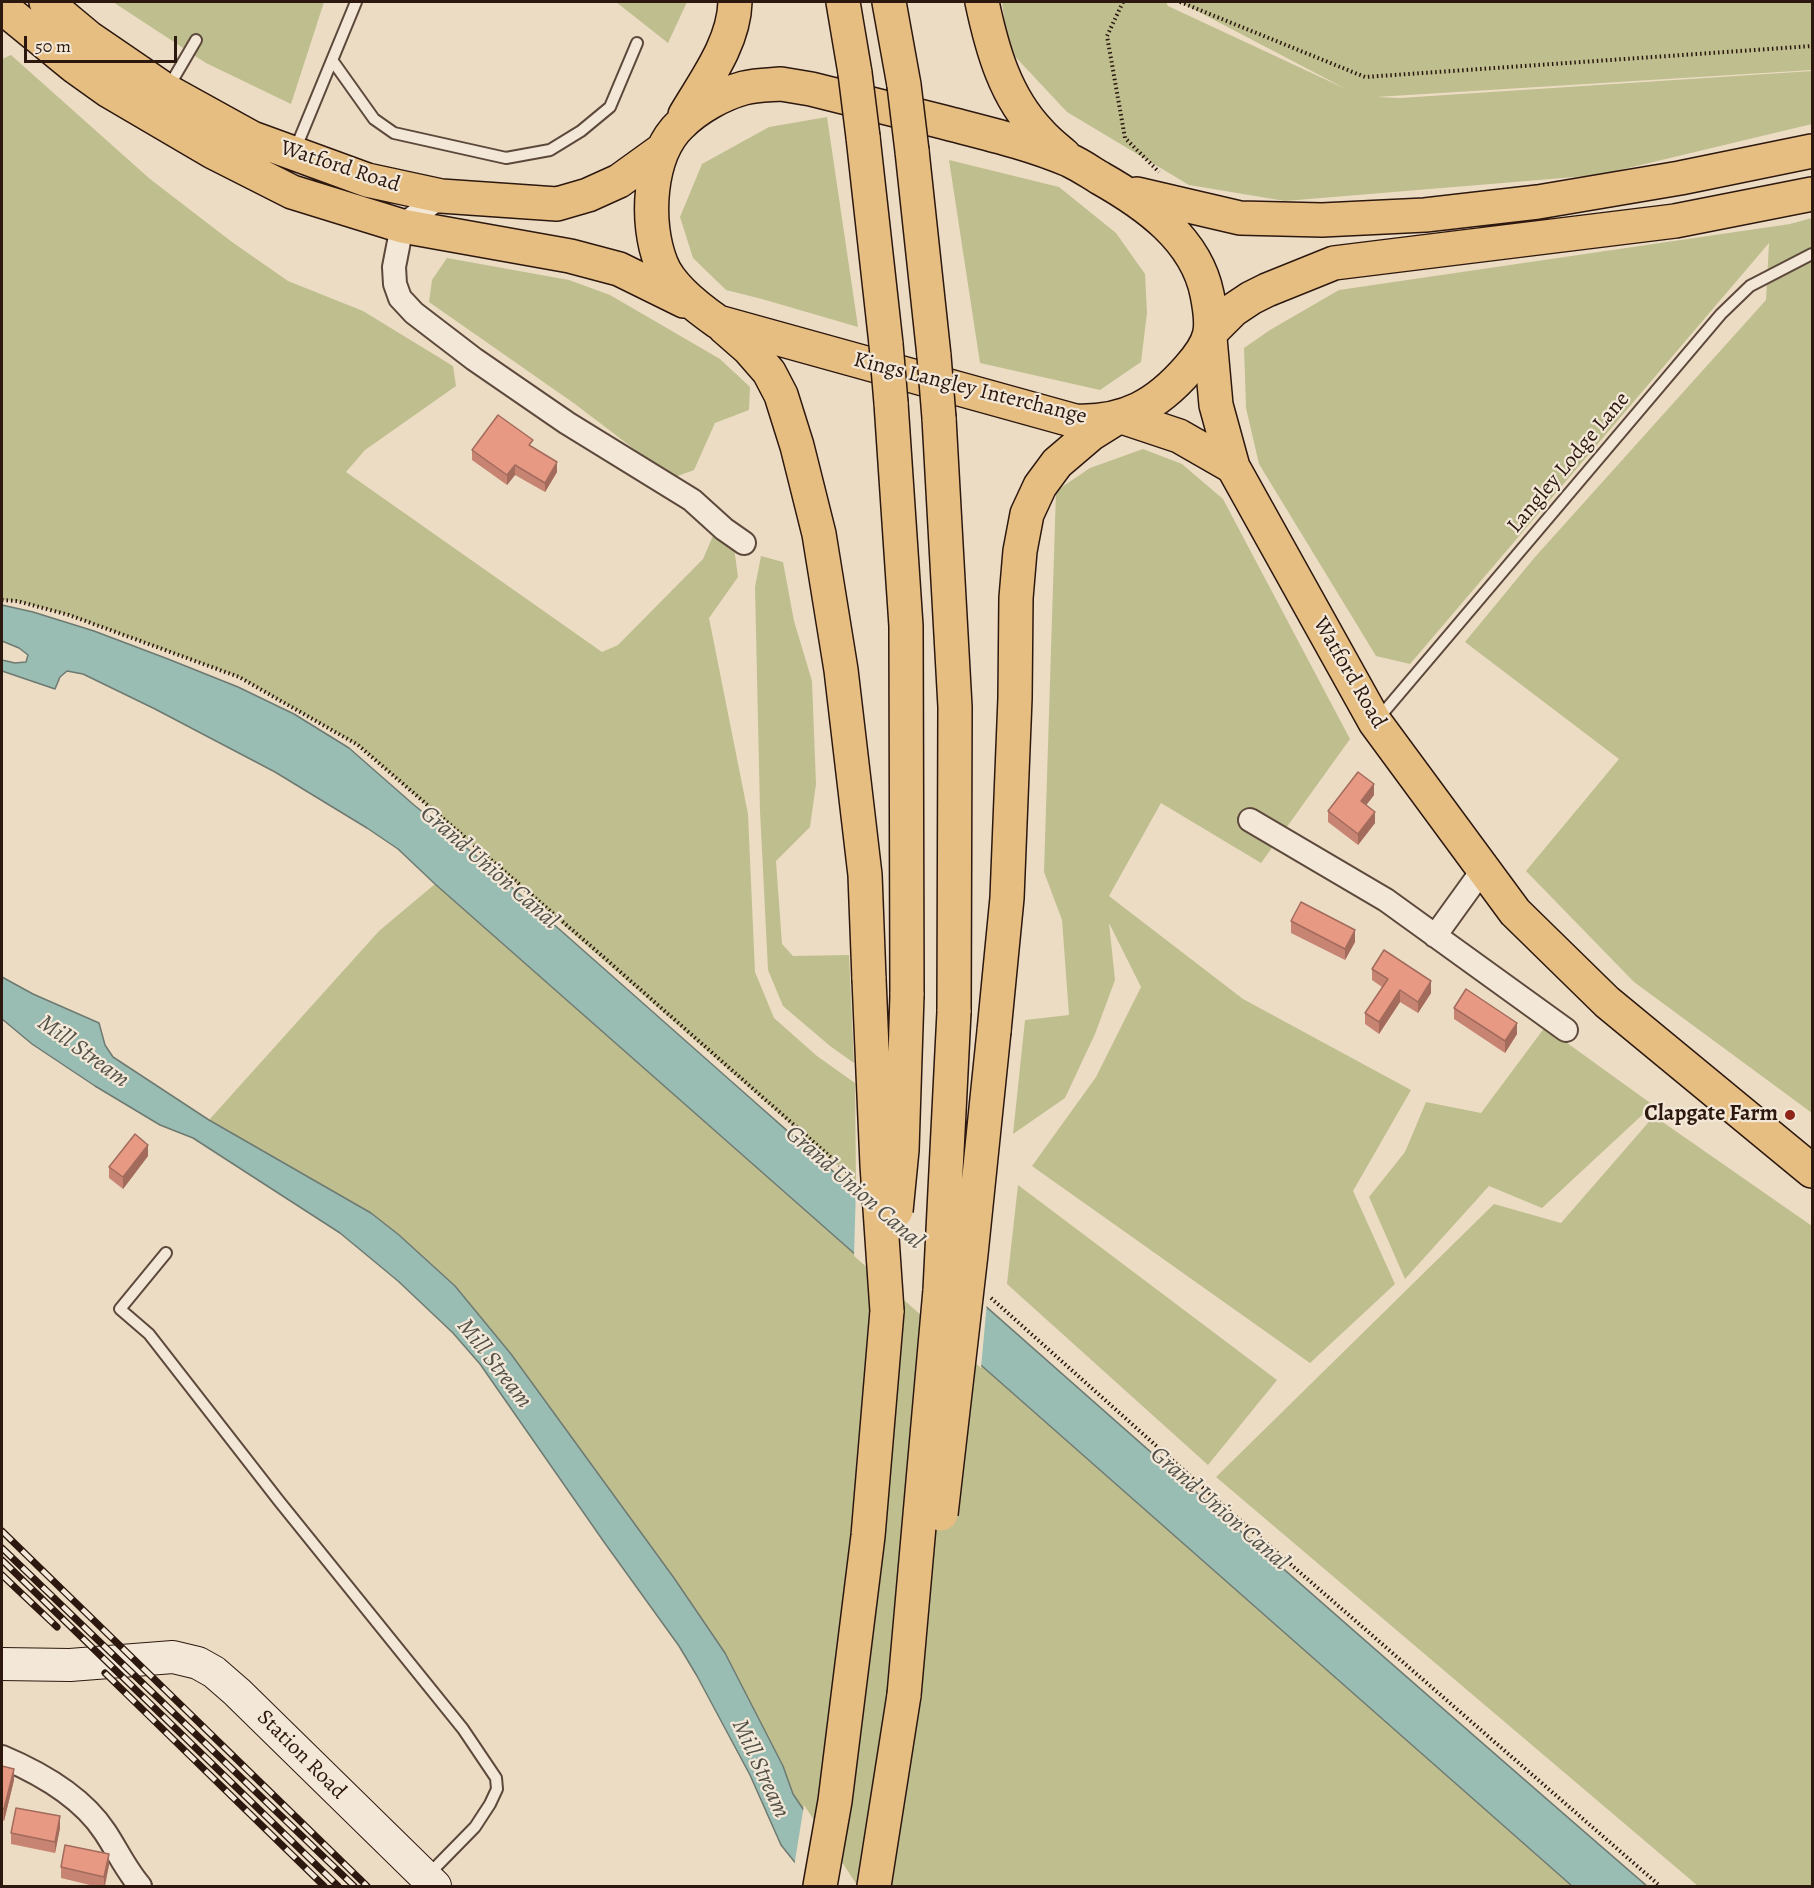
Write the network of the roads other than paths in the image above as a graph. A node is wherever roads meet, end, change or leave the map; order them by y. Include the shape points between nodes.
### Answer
1 (45, 2) edge
2 (356, 2) edge
3 (735, 2) edge
4 (843, 2) edge
5 (890, 2) edge
6 (982, 2) edge
7 (2, 7) edge
8 (196, 40) dead end
9 (637, 43) dead end
10 (332, 60) junction
11 (167, 91) junction
12 (671, 137) junction
13 (1812, 151) edge
14 (294, 153) junction
15 (1069, 160) junction
16 (1123, 191) junction
17 (1812, 194) edge
18 (441, 196) junction
19 (402, 226) junction
20 (1812, 254) edge
21 (707, 314) junction
22 (1211, 335) junction
23 (1118, 418) junction
24 (1233, 467) junction
25 (744, 543) dead end
26 (1375, 722) junction
27 (1250, 820) dead end
28 (1484, 868) junction
29 (1435, 936) junction
30 (1566, 1030) dead end
31 (1812, 1172) edge
32 (166, 1253) dead end
33 (887, 1311) junction
34 (2, 1664) edge
35 (904, 1695) junction
36 (2, 1757) edge
37 (430, 1882) edge
38 (140, 1887) edge
39 (820, 1887) edge
40 (874, 1887) edge

1 - 11 main road, Watford Road
2 - 10 lane
3 - 12 main road via 716,62
4 - 33 main road, bridge via 855,73 886,344 906,626 907,995 902,1150
5 - 35 main road, bridge via 904,85 934,356 955,707 954,1012 940,1290
6 - 15 main road via 999,67 1015,100 1038,131
7 - 19 main road, Watford Road via 109,91 213,152 292,192
8 - 11 lane
9 - 10 lane via 610,107 550,150 506,158 394,133 374,119
10 - 14 lane
11 - 14 main road, Watford Road via 252,138
12 - 15 main road via 698,110 718,98 744,88 781,84 998,136
12 - 18 main road, Watford Road via 619,181 557,204
12 - 21 main road, Kings Langley Interchange via 654,178 652,221 656,242 661,264 676,286
13 - 16 main road via 1538,202 1425,215 1322,220 1240,218
14 - 18 main road, Watford Road via 367,180
15 - 16 main road
16 - 22 main road via 1153,212 1192,256 1204,280
17 - 22 main road, Kings Langley Interchange via 1675,221 1334,263 1251,298 1233,310
18 - 19 street
19 - 21 main road, Watford Road via 570,255 619,268
19 - 25 street, Watford Road via 394,267 395,284 400,298 414,313 567,423 692,500
20 - 26 lane, Langley Lodge Lane via 1750,285 1721,314
21 - 23 main road, Kings Langley Interchange via 1075,421
21 - 33 main road, bridge via 755,356 781,395 816,523 842,670 865,875
22 - 23 main road, Kings Langley Interchange via 1175,385
22 - 24 main road, Watford Road via 1216,405
23 - 24 main road via 1179,436
23 - 35 main road, bridge via 1090,434 1057,463 1040,486 1027,514 1020,551 1007,898 994,1031 939,1533
24 - 26 main road, Watford Road
26 - 28 main road, Watford Road
27 - 29 street via 1386,900
28 - 29 street
28 - 31 main road, Watford Road via 1515,912 1607,1002
29 - 30 street
32 - 37 lane via 120,1309 149,1334 463,1729 496,1778 497,1789 490,1804
33 - 39 main road via 867,1547 835,1801
34 - 37 street, Station Road via 70,1665 174,1657 198,1663 245,1700
35 - 40 main road
36 - 38 street via 83,1806

